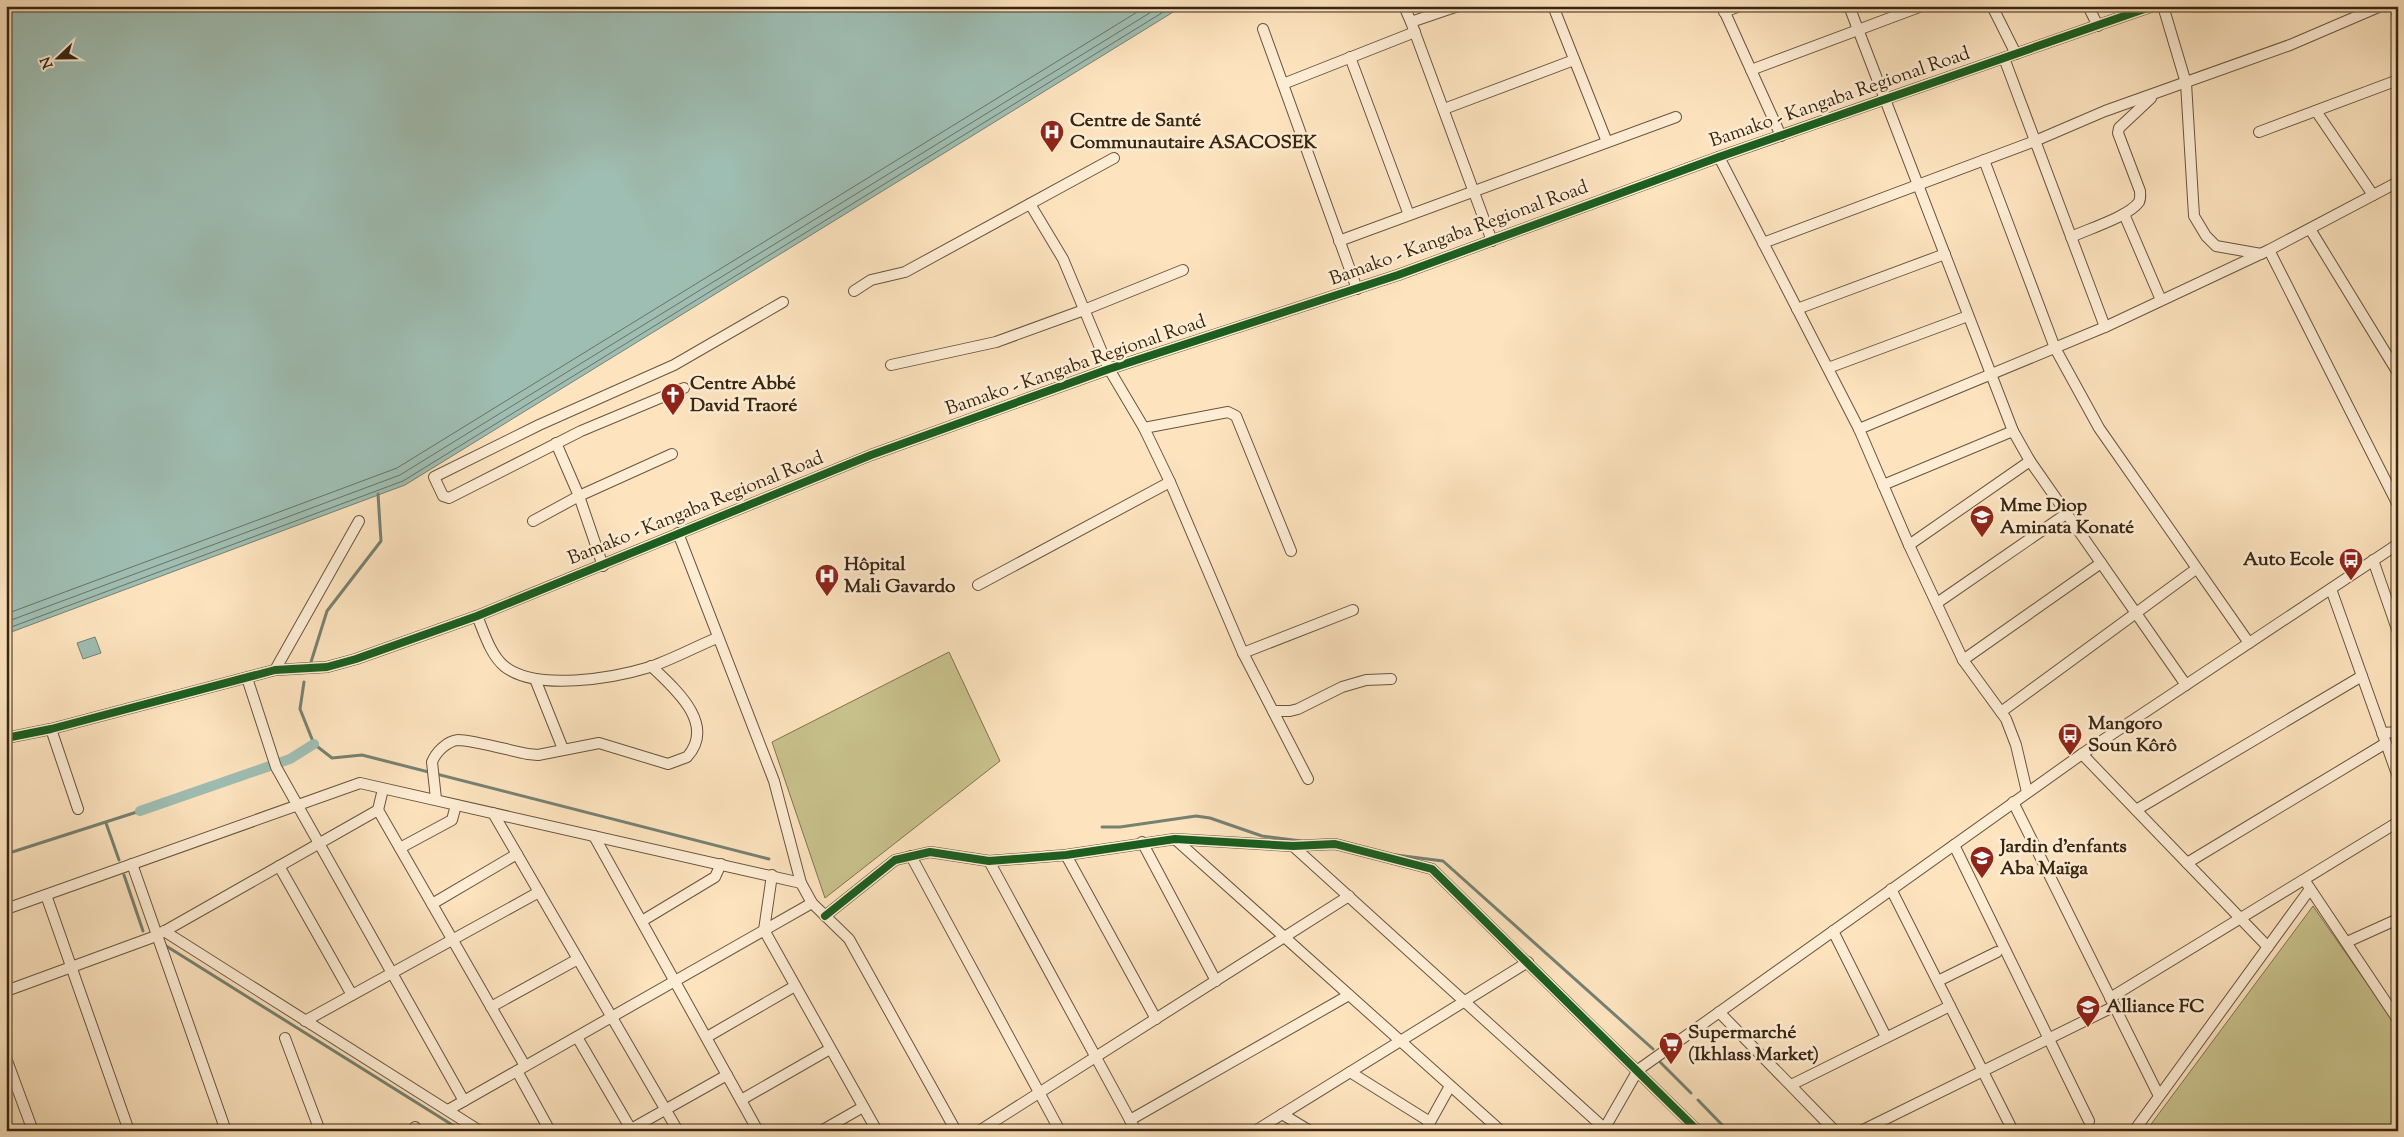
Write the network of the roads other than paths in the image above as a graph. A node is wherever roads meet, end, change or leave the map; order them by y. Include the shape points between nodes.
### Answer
1 (1404, 6) edge
2 (1458, 6) edge
3 (1553, 6) edge
4 (1740, 6) edge
5 (1849, 6) edge
6 (1922, 6) edge
7 (1992, 6) edge
8 (2088, 6) edge
9 (2154, 6) edge
10 (2163, 6) edge
11 (2381, 6) edge
12 (2396, 6) edge
13 (1723, 9) edge
14 (2398, 18) edge
15 (1411, 22) junction
16 (2098, 26) junction
17 (1263, 29) dead end
18 (1858, 30) junction
19 (1415, 32) junction
20 (2016, 54) junction
21 (1350, 57) junction
22 (2004, 58) junction
23 (1574, 60) junction
24 (1751, 70) junction
25 (2398, 80) edge
26 (1283, 84) junction
27 (2186, 84) junction
28 (2156, 94) junction
29 (1885, 100) junction
30 (1444, 109) junction
31 (2316, 111) junction
32 (1676, 117) dead end
33 (2260, 132) dead end
34 (1781, 136) junction
35 (2035, 141) junction
36 (1607, 142) junction
37 (1114, 158) dead end
38 (1719, 158) junction
39 (1984, 160) junction
40 (2398, 182) edge
41 (1918, 185) junction
42 (1474, 191) junction
43 (2373, 195) junction
44 (1030, 204) junction
45 (2124, 214) junction
46 (1409, 215) junction
47 (2310, 228) junction
48 (2071, 237) junction
49 (1340, 240) junction
50 (1492, 241) junction
51 (1763, 243) junction
52 (2265, 252) junction
53 (1945, 254) junction
54 (1183, 270) dead end
55 (1357, 289) junction
56 (854, 291) dead end
57 (2161, 300) junction
58 (783, 302) dead end
59 (1797, 309) junction
60 (1084, 310) junction
61 (1968, 316) junction
62 (2105, 327) junction
63 (2055, 348) junction
64 (891, 365) dead end
65 (2396, 366) edge
66 (1828, 368) junction
67 (1110, 369) junction
68 (1991, 375) junction
69 (684, 388) dead end
70 (1144, 428) junction
71 (1859, 429) junction
72 (2013, 431) junction
73 (556, 443) junction
74 (672, 454) dead end
75 (2030, 461) junction
76 (1170, 482) junction
77 (1883, 485) junction
78 (579, 496) junction
79 (2398, 505) edge
80 (2066, 514) junction
81 (358, 521) dead end
82 (533, 521) dead end
83 (678, 533) junction
84 (2398, 544) edge
85 (1909, 545) junction
86 (1291, 551) dead end
87 (2373, 560) junction
88 (2101, 563) junction
89 (602, 566) junction
90 (2196, 569) junction
91 (978, 585) dead end
92 (2331, 589) junction
93 (1936, 603) junction
94 (1354, 610) dead end
95 (2136, 614) junction
96 (477, 616) junction
97 (2398, 632) edge
98 (718, 638) junction
99 (2249, 643) junction
100 (1243, 653) junction
101 (1963, 660) junction
102 (651, 666) junction
103 (275, 670) junction
104 (2362, 676) junction
105 (247, 678) junction
106 (536, 679) junction
107 (1391, 679) dead end
108 (2186, 685) junction
109 (1273, 711) junction
110 (2001, 712) junction
111 (51, 729) junction
112 (2398, 732) edge
113 (2382, 733) junction
114 (6, 738) edge
115 (2386, 743) junction
116 (564, 749) junction
117 (2082, 754) junction
118 (2398, 777) edge
119 (1308, 779) dead end
120 (383, 789) junction
121 (2027, 792) junction
122 (436, 799) junction
123 (2013, 802) junction
124 (297, 804) junction
125 (456, 805) junction
126 (78, 809) dead end
127 (378, 810) junction
128 (2136, 810) junction
129 (493, 813) junction
130 (2398, 822) edge
131 (594, 836) junction
132 (1174, 839) junction
133 (1142, 842) junction
134 (320, 844) junction
135 (1954, 845) junction
136 (1293, 846) junction
137 (400, 848) junction
138 (517, 854) junction
139 (1066, 855) junction
140 (911, 856) junction
141 (989, 861) junction
142 (2187, 862) junction
143 (132, 864) junction
144 (721, 864) junction
145 (279, 866) junction
146 (772, 875) junction
147 (2304, 879) junction
148 (801, 883) junction
149 (1891, 889) junction
150 (2310, 889) junction
151 (539, 892) junction
152 (46, 895) junction
153 (1349, 896) junction
154 (812, 903) junction
155 (432, 904) junction
156 (6, 910) edge
157 (826, 916) junction
158 (2241, 919) junction
159 (2398, 919) edge
160 (642, 921) junction
161 (764, 930) junction
162 (1833, 931) junction
163 (160, 934) junction
164 (1285, 937) junction
165 (452, 940) junction
166 (2347, 942) junction
167 (2268, 947) junction
168 (1997, 952) dead end
169 (578, 959) junction
170 (1528, 962) junction
171 (71, 967) junction
172 (392, 972) junction
173 (1938, 980) junction
174 (675, 981) junction
175 (1216, 981) junction
176 (795, 986) junction
177 (6, 991) edge
178 (352, 995) junction
179 (1349, 995) junction
180 (1465, 1001) junction
181 (2113, 1002) junction
182 (1950, 1006) junction
183 (491, 1007) junction
184 (1719, 1012) junction
185 (612, 1017) junction
186 (1156, 1019) junction
187 (2398, 1020) edge
188 (305, 1021) junction
189 (577, 1037) junction
190 (1886, 1037) junction
191 (285, 1038) dead end
192 (706, 1038) junction
193 (2049, 1038) junction
194 (1400, 1041) junction
195 (830, 1049) junction
196 (1095, 1057) junction
197 (6, 1058) edge
198 (521, 1068) junction
199 (1638, 1070) junction
200 (1983, 1070) junction
201 (1350, 1072) junction
202 (727, 1075) junction
203 (1790, 1085) junction
204 (1450, 1086) junction
205 (1039, 1093) junction
206 (2159, 1096) junction
207 (742, 1100) junction
208 (464, 1101) junction
209 (863, 1107) junction
210 (448, 1110) junction
211 (666, 1110) junction
212 (1282, 1114) junction
213 (1130, 1120) junction
214 (2089, 1121) dead end
215 (1427, 1126) edge
216 (951, 1129) edge
217 (631, 1130) edge
218 (1604, 1130) edge
219 (1695, 1130) edge
220 (33, 1131) edge
221 (129, 1131) edge
222 (226, 1131) edge
223 (320, 1131) edge
224 (480, 1131) edge
225 (550, 1131) edge
226 (678, 1131) edge
227 (758, 1131) edge
228 (821, 1131) edge
229 (876, 1131) edge
230 (979, 1131) edge
231 (1060, 1131) edge
232 (1136, 1131) edge
233 (1255, 1131) edge
234 (1310, 1131) edge
235 (1501, 1131) edge
236 (1835, 1131) edge
237 (1861, 1131) edge
238 (2013, 1131) edge
239 (2134, 1131) edge

1 - 15 street
2 - 15 street
3 - 23 street
4 - 13 street
5 - 18 street
6 - 18 street
7 - 20 street
8 - 16 street
9 - 16 street, Bamako - Kangaba Regional Road
10 - 27 street
11 - 27 street
12 - 14 street
13 - 24 street
15 - 19 street
16 - 20 street, Bamako - Kangaba Regional Road
17 - 26 street
18 - 24 street
18 - 29 street
19 - 21 street
19 - 30 street
20 - 22 street, Bamako - Kangaba Regional Road
21 - 26 street
21 - 46 street
22 - 29 street, Bamako - Kangaba Regional Road
22 - 35 street
23 - 30 street
23 - 36 street
24 - 34 street
25 - 31 street
26 - 49 street
27 - 28 street
27 - 52 street via 2194,216 2216,246
28 - 35 street via 2105,111
28 - 45 street via 2118,128 2141,198
29 - 34 street, Bamako - Kangaba Regional Road
29 - 41 street
30 - 42 street
31 - 33 street
31 - 43 street
32 - 36 street
34 - 38 street, Bamako - Kangaba Regional Road
35 - 39 street
35 - 48 street
36 - 42 street
37 - 44 street
38 - 50 street, Bamako - Kangaba Regional Road
38 - 51 street
39 - 41 street
39 - 63 street
40 - 43 street
41 - 51 street
41 - 53 street
42 - 46 street
42 - 50 street
43 - 47 street
44 - 56 street via 905,272 871,280
44 - 60 street via 1063,259
45 - 48 street
45 - 57 street
46 - 49 street
47 - 52 street
47 - 65 street
48 - 62 street
49 - 55 street
50 - 55 street, Bamako - Kangaba Regional Road
51 - 59 street
52 - 57 street
52 - 79 street
53 - 59 street
53 - 61 street
54 - 60 street
55 - 67 street, Bamako - Kangaba Regional Road
57 - 62 street
58 - 73 street via 674,365 538,425 434,477 443,496 450,498
59 - 66 street
60 - 64 street via 996,342
60 - 67 street
61 - 66 street
61 - 68 street
62 - 63 street
63 - 68 street
63 - 90 street via 2099,428
66 - 71 street
67 - 70 street
67 - 83 street, Bamako - Kangaba Regional Road via 871,455
68 - 71 street
68 - 72 street
69 - 73 street
70 - 76 street
70 - 86 street via 1228,412 1236,416
71 - 77 street
72 - 75 street
72 - 77 street
73 - 78 street
74 - 78 street
75 - 80 street
75 - 85 street
76 - 91 street
76 - 100 street
77 - 85 street
78 - 82 street
78 - 89 street
80 - 88 street
80 - 93 street
81 - 103 street
83 - 89 street, Bamako - Kangaba Regional Road
83 - 98 street
84 - 87 street
85 - 93 street
87 - 92 street
87 - 97 street
88 - 95 street
88 - 101 street
89 - 96 street, Bamako - Kangaba Regional Road
90 - 95 street
90 - 99 street
92 - 99 street
92 - 104 street
93 - 101 street
94 - 100 street
95 - 108 street
95 - 110 street
96 - 103 street, Bamako - Kangaba Regional Road via 356,659 322,667
96 - 106 street via 503,665 517,674
98 - 102 street
98 - 148 street via 774,781
99 - 108 street
100 - 109 street
101 - 110 street
102 - 106 street via 583,680
102 - 116 street via 681,695 695,719 697,740 687,757 668,764 599,743
103 - 105 street, Bamako - Kangaba Regional Road
104 - 113 street
104 - 128 street
105 - 111 street, Bamako - Kangaba Regional Road
105 - 124 street via 276,767
106 - 116 street
107 - 109 street via 1354,683 1298,709
108 - 117 street
109 - 119 street
110 - 121 street via 2010,728
111 - 114 street, Bamako - Kangaba Regional Road
111 - 126 street
112 - 113 street
113 - 115 street
115 - 118 street
115 - 142 street
116 - 122 street via 538,755 459,740 438,752 432,762
117 - 121 street
117 - 128 street
120 - 122 street
120 - 124 street via 360,783
120 - 127 street
121 - 123 street
122 - 125 street
123 - 135 street
123 - 181 street
124 - 134 street
124 - 143 street
125 - 129 street
125 - 137 street via 452,820
127 - 134 street
127 - 137 street
128 - 142 street
129 - 131 street
129 - 138 street
130 - 147 street
131 - 144 street
131 - 160 street
132 - 133 street
132 - 136 street
132 - 164 street
133 - 139 street
133 - 175 street
134 - 145 street
134 - 172 street
135 - 149 street
135 - 193 street
136 - 153 street
136 - 170 street via 1335,844 1432,869
137 - 155 street
138 - 151 street
138 - 155 street
139 - 141 street
139 - 186 street
140 - 141 street via 930,852
140 - 157 street via 895,860
140 - 205 street
141 - 196 street
142 - 158 street
143 - 152 street
143 - 163 street
144 - 146 street
144 - 160 street via 715,877
145 - 163 street
145 - 178 street
146 - 148 street
146 - 161 street
147 - 150 street
147 - 158 street
148 - 154 street
149 - 162 street
149 - 173 street
150 - 166 street
150 - 167 street
151 - 165 street
151 - 169 street
152 - 156 street
152 - 171 street
153 - 164 street
153 - 180 street
154 - 157 street
154 - 161 street
155 - 165 street
157 - 216 street via 849,939
158 - 167 street
158 - 181 street
159 - 166 street
160 - 174 street
161 - 174 street
161 - 176 street
162 - 184 street
162 - 190 street
163 - 171 street
163 - 188 street
163 - 222 street
164 - 175 street
164 - 179 street
165 - 172 street
165 - 183 street
166 - 187 street
167 - 206 street
168 - 173 street
169 - 183 street
169 - 185 street
170 - 180 street
170 - 199 street
171 - 177 street
171 - 221 street
172 - 178 street
172 - 208 street
173 - 182 street
174 - 185 street
174 - 192 street
175 - 186 street
176 - 192 street
176 - 195 street
178 - 188 street
179 - 194 street
179 - 213 street
180 - 194 street
180 - 218 street
181 - 193 street
181 - 206 street
182 - 190 street
182 - 200 street
183 - 198 street
184 - 199 street
184 - 203 street
185 - 189 street
185 - 211 street
186 - 196 street
188 - 210 street
189 - 198 street
189 - 217 street
190 - 203 street
191 - 223 street
192 - 202 street
193 - 200 street
193 - 214 street
194 - 201 street
194 - 204 street
195 - 207 street
195 - 209 street
196 - 205 street
196 - 213 street
197 - 220 street
198 - 208 street
198 - 225 street
199 - 218 street
199 - 219 street
200 - 237 street
200 - 238 street
201 - 212 street
201 - 215 street
202 - 207 street
202 - 211 street
203 - 236 street
204 - 215 street
204 - 235 street
205 - 230 street
205 - 231 street
206 - 239 street
207 - 227 street
208 - 210 street
209 - 228 street
209 - 229 street
210 - 224 street
211 - 217 street
211 - 226 street
212 - 233 street
212 - 234 street
213 - 232 street

